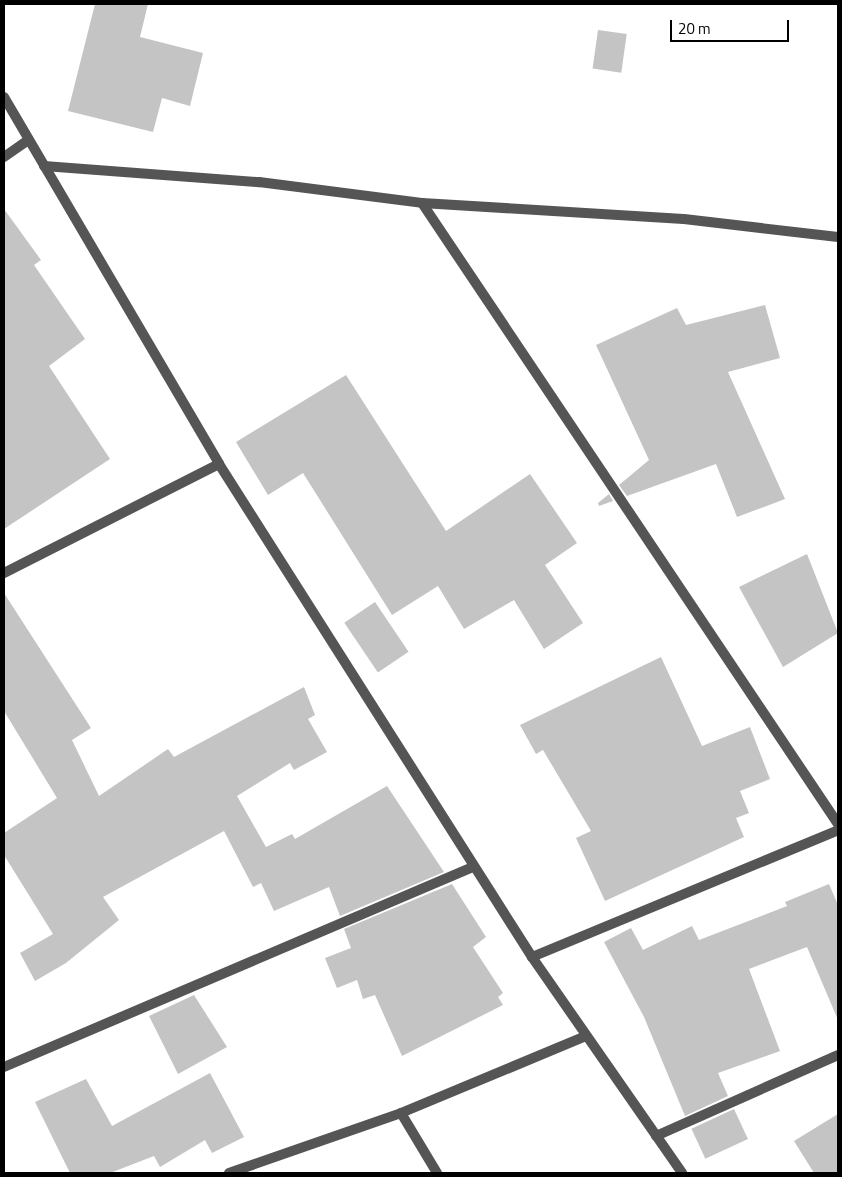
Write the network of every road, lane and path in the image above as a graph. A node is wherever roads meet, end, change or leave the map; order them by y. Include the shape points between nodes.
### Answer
1 (4, 97) edge
2 (28, 140) junction
3 (4, 157) edge
4 (44, 166) junction
5 (422, 203) junction
6 (838, 237) edge
7 (219, 464) junction
8 (4, 573) edge
9 (838, 824) edge
10 (838, 830) edge
11 (474, 867) junction
12 (532, 957) junction
13 (584, 1037) junction
14 (838, 1055) edge
15 (4, 1067) edge
16 (401, 1113) junction
17 (656, 1136) junction
18 (229, 1173) edge
19 (437, 1173) edge
20 (682, 1173) edge

1 - 2 street
2 - 3 street
2 - 4 street
4 - 5 street via 259,182
4 - 7 street
5 - 6 street via 684,219
5 - 9 street
7 - 8 street
7 - 11 street
10 - 12 street
11 - 12 street
11 - 15 street
12 - 13 street
13 - 16 street
13 - 17 street
14 - 17 street
16 - 18 street
16 - 19 street
17 - 20 street

